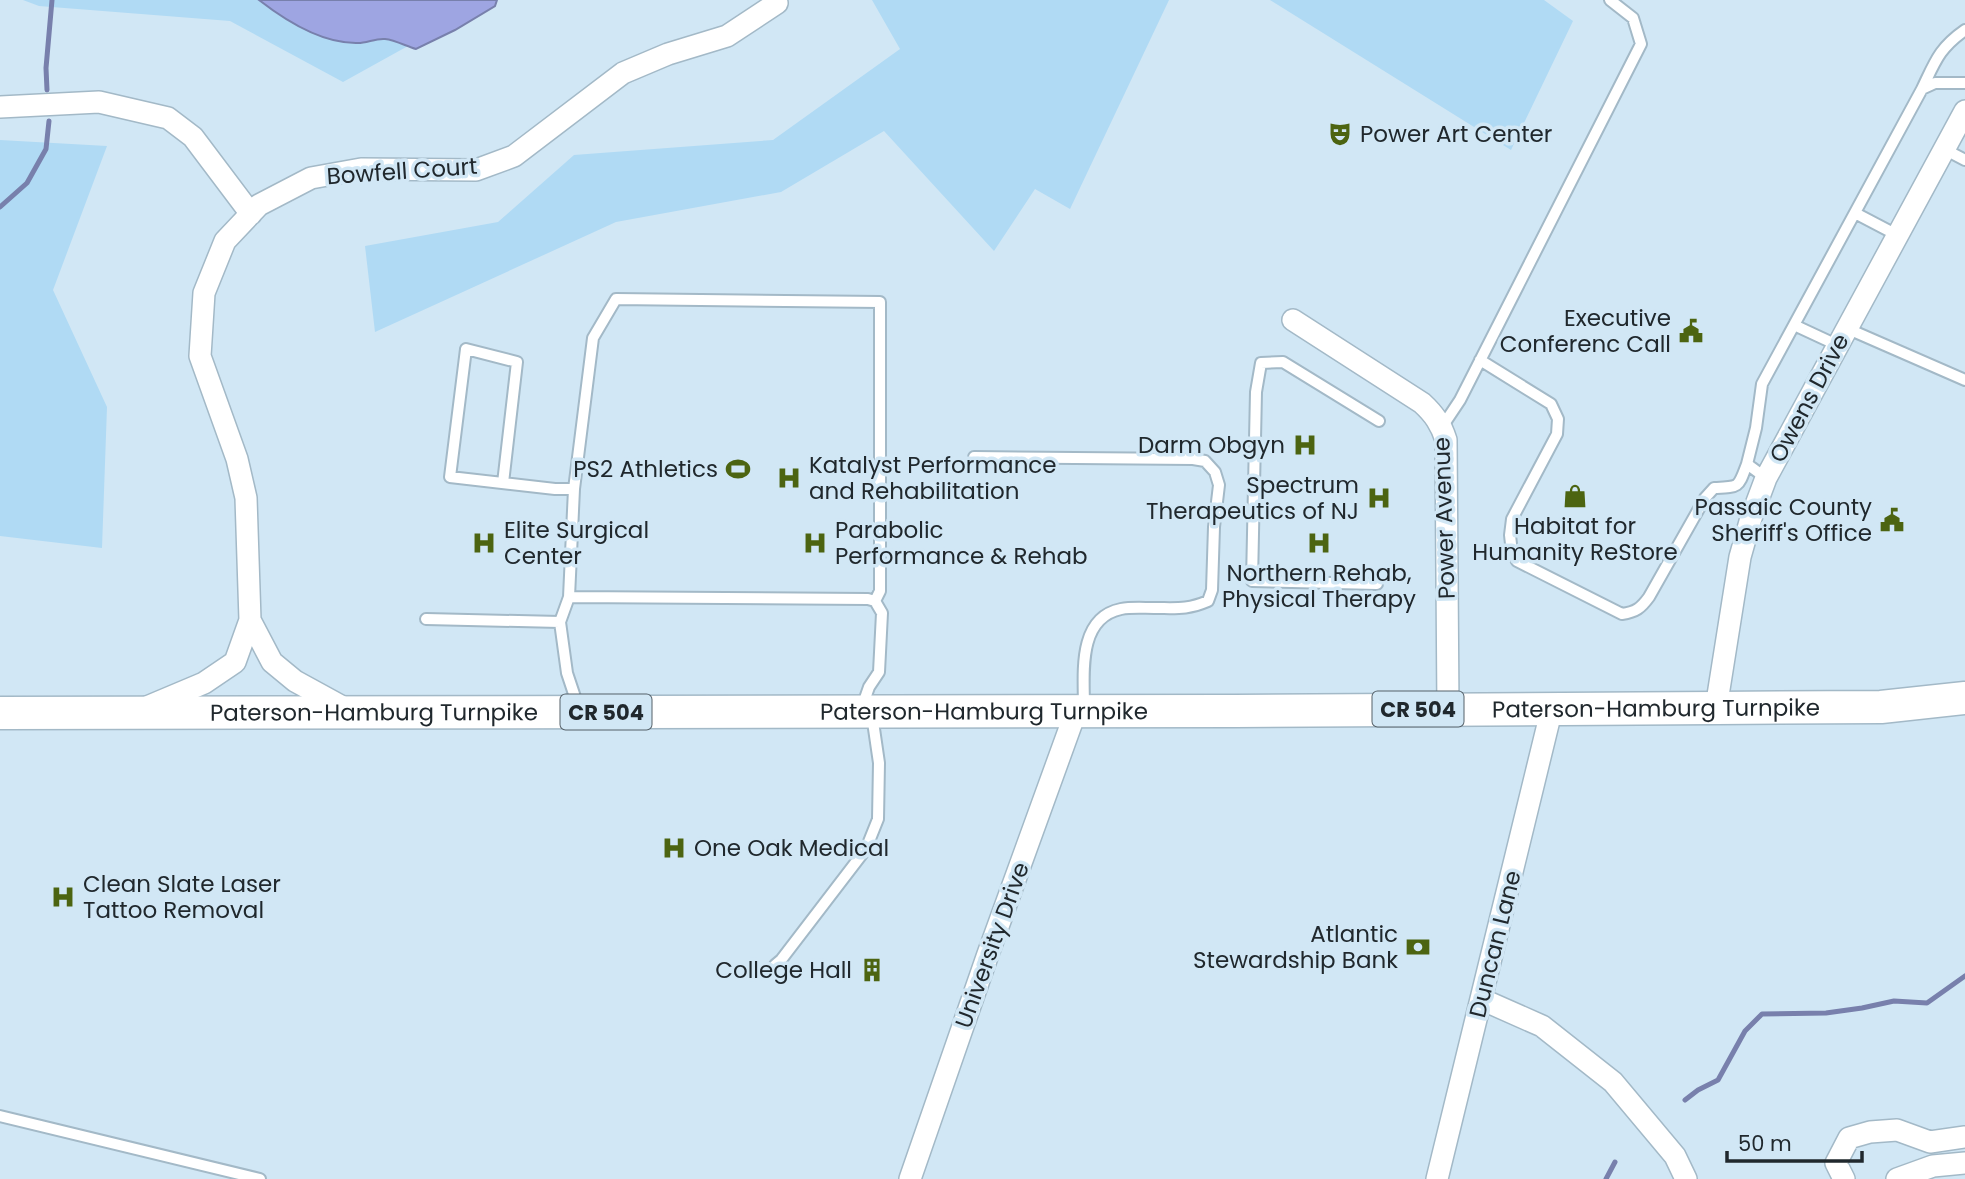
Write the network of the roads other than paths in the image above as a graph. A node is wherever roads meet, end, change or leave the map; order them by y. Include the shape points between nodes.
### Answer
1 (1610, 0) edge
2 (777, 3) dead end
3 (1965, 30) edge
4 (1965, 83) edge
5 (1922, 89) junction
6 (0, 107) edge
7 (1965, 111) edge
8 (1944, 149) junction
9 (1965, 160) edge
10 (1855, 213) junction
11 (251, 214) junction
12 (1898, 234) junction
13 (1293, 320) dead end
14 (1794, 325) junction
15 (1842, 337) junction
16 (1480, 360) junction
17 (1965, 380) edge
18 (1379, 421) dead end
19 (1442, 427) junction
20 (974, 457) dead end
21 (1747, 464) junction
22 (1766, 478) junction
23 (503, 483) junction
24 (575, 489) junction
25 (1377, 584) dead end
26 (569, 597) junction
27 (875, 601) junction
28 (426, 619) dead end
29 (250, 620) junction
30 (560, 622) junction
31 (1965, 698) edge
32 (1552, 708) junction
33 (1716, 708) junction
34 (1448, 709) junction
35 (1080, 711) junction
36 (134, 712) junction
37 (352, 712) junction
38 (580, 712) junction
39 (866, 712) junction
40 (0, 713) edge
41 (775, 965) dead end
42 (1482, 999) junction
43 (0, 1116) edge
44 (1957, 1138) edge
45 (1959, 1164) edge
46 (260, 1179) edge
47 (909, 1179) edge
48 (1437, 1179) edge
49 (1686, 1179) edge
50 (1844, 1179) edge
51 (1897, 1179) edge

1 - 16 lane via 1633,18 1641,44
2 - 11 street, Bowfell Court via 727,36 623,73 514,156 476,170 361,169 311,178 259,205
3 - 5 lane via 1938,54
4 - 5 lane via 1935,83
5 - 10 lane
6 - 11 street via 99,102 168,118 193,137
7 - 8 street, Owens Drive
8 - 9 lane
8 - 12 street, Owens Drive
10 - 12 lane
10 - 14 lane
11 - 29 street, Bowfell Court via 225,241 204,293 201,356 246,498
12 - 15 street, Owens Drive
13 - 19 street, Power Avenue via 1422,403
14 - 15 lane
14 - 21 lane via 1762,384
15 - 17 lane
15 - 22 street, Owens Drive
16 - 19 lane
16 - 21 lane via 1551,404 1558,419 1557,434 1513,519 1510,535 1517,561 1622,614 1633,613 1649,597 1705,498 1714,488 1740,484
18 - 25 lane via 1283,362 1261,363 1256,392 1252,581
19 - 34 street, Power Avenue via 1446,440
20 - 35 lane via 1193,458 1205,461 1215,471 1219,485 1208,601 1192,607 1121,609 1104,615 1091,629
21 - 22 lane
22 - 33 street, Owens Drive via 1740,558
23 - 23 lane via 450,477 466,349 517,362
23 - 24 lane
24 - 26 lane
24 - 27 lane via 593,338 616,299 880,302 880,591
26 - 27 lane
26 - 30 lane
27 - 39 lane via 882,613 880,672 869,687
28 - 30 lane
29 - 36 street, Bowfell Court via 235,662 204,683
29 - 37 street, Bowfell Court via 272,662 295,681
30 - 38 lane via 567,673
31 - 33 main road, Paterson-Hamburg Turnpike / CR 504 via 1881,707
32 - 33 main road, Paterson-Hamburg Turnpike / CR 504
32 - 34 main road, Paterson-Hamburg Turnpike / CR 504
32 - 42 street, Duncan Lane
34 - 35 main road, Paterson-Hamburg Turnpike / CR 504
35 - 39 main road, Paterson-Hamburg Turnpike / CR 504
35 - 47 street, University Drive
36 - 37 main road, Paterson-Hamburg Turnpike / CR 504
36 - 40 main road, Paterson-Hamburg Turnpike / CR 504
37 - 38 main road, Paterson-Hamburg Turnpike / CR 504
38 - 39 main road, Paterson-Hamburg Turnpike / CR 504
39 - 41 lane via 879,763 874,832 866,849
42 - 48 street, Duncan Lane
42 - 49 street via 1542,1026 1613,1082 1675,1156
43 - 46 lane
44 - 45 street
44 - 50 street via 1930,1142 1897,1129 1849,1138 1836,1163
45 - 51 street via 1933,1166

